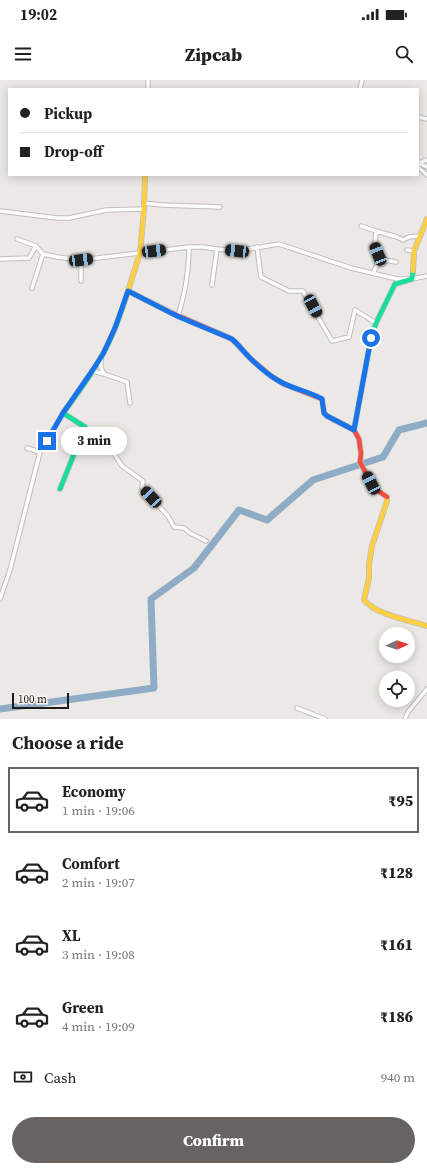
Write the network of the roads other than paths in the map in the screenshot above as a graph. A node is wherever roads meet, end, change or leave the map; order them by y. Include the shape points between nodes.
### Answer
1 (419, 168) edge
2 (427, 175) edge
3 (145, 176) edge
4 (144, 203) junction
5 (220, 207) dead end
6 (144, 209) junction
7 (0, 211) edge
8 (427, 219) edge
9 (361, 226) dead end
10 (376, 232) junction
11 (419, 236) junction
12 (17, 239) dead end
13 (36, 246) junction
14 (189, 247) junction
15 (257, 247) junction
16 (217, 249) junction
17 (407, 250) dead end
18 (414, 250) junction
19 (140, 253) junction
20 (43, 254) junction
21 (0, 258) edge
22 (81, 260) junction
23 (396, 262) dead end
24 (377, 265) junction
25 (372, 273) junction
26 (427, 276) edge
27 (412, 279) junction
28 (82, 281) dead end
29 (212, 285) dead end
30 (32, 288) dead end
31 (128, 291) junction
32 (178, 316) junction
33 (376, 323) junction
34 (102, 356) junction
35 (92, 371) junction
36 (104, 374) junction
37 (130, 404) dead end
38 (63, 413) junction
39 (84, 429) junction
40 (354, 430) junction
41 (27, 448) dead end
42 (40, 452) junction
43 (60, 489) dead end
44 (206, 541) dead end
45 (0, 598) edge
46 (427, 626) edge
47 (427, 689) edge
48 (297, 708) dead end
49 (325, 719) edge
50 (405, 719) edge

1 - 2 street
3 - 4 street
4 - 5 street
4 - 6 street
6 - 7 street via 106,210 70,218
6 - 19 street
8 - 11 street
9 - 10 street
10 - 11 street via 403,240
10 - 24 street
11 - 18 street
12 - 13 street
13 - 20 street
13 - 21 street via 28,258
14 - 16 street
14 - 19 street
14 - 32 street via 189,261
15 - 16 street via 237,251
15 - 25 street via 279,244
15 - 33 street via 261,277 289,291 303,291 332,341 349,337 355,310
16 - 29 street
17 - 18 street
18 - 27 street
19 - 22 street
19 - 31 street
20 - 22 street
20 - 30 street
22 - 28 street
23 - 24 street via 386,260 383,264
24 - 25 street
25 - 27 street via 397,279
26 - 27 street
27 - 33 street via 395,284
31 - 32 street
31 - 34 street
32 - 40 street via 232,339 248,357 278,381 316,395 322,399 324,413 327,416
33 - 40 street
34 - 35 street
34 - 36 street via 101,368
35 - 36 street
35 - 38 street
36 - 37 street via 127,382
38 - 39 street via 85,427
38 - 42 street
39 - 43 street
39 - 44 street via 102,438 122,466 143,481 142,488 168,516 174,527 184,528
40 - 46 street via 359,439 360,462 371,483 387,496 372,546 364,600 374,609
41 - 42 street
42 - 45 street via 10,570
47 - 50 street
48 - 49 street

